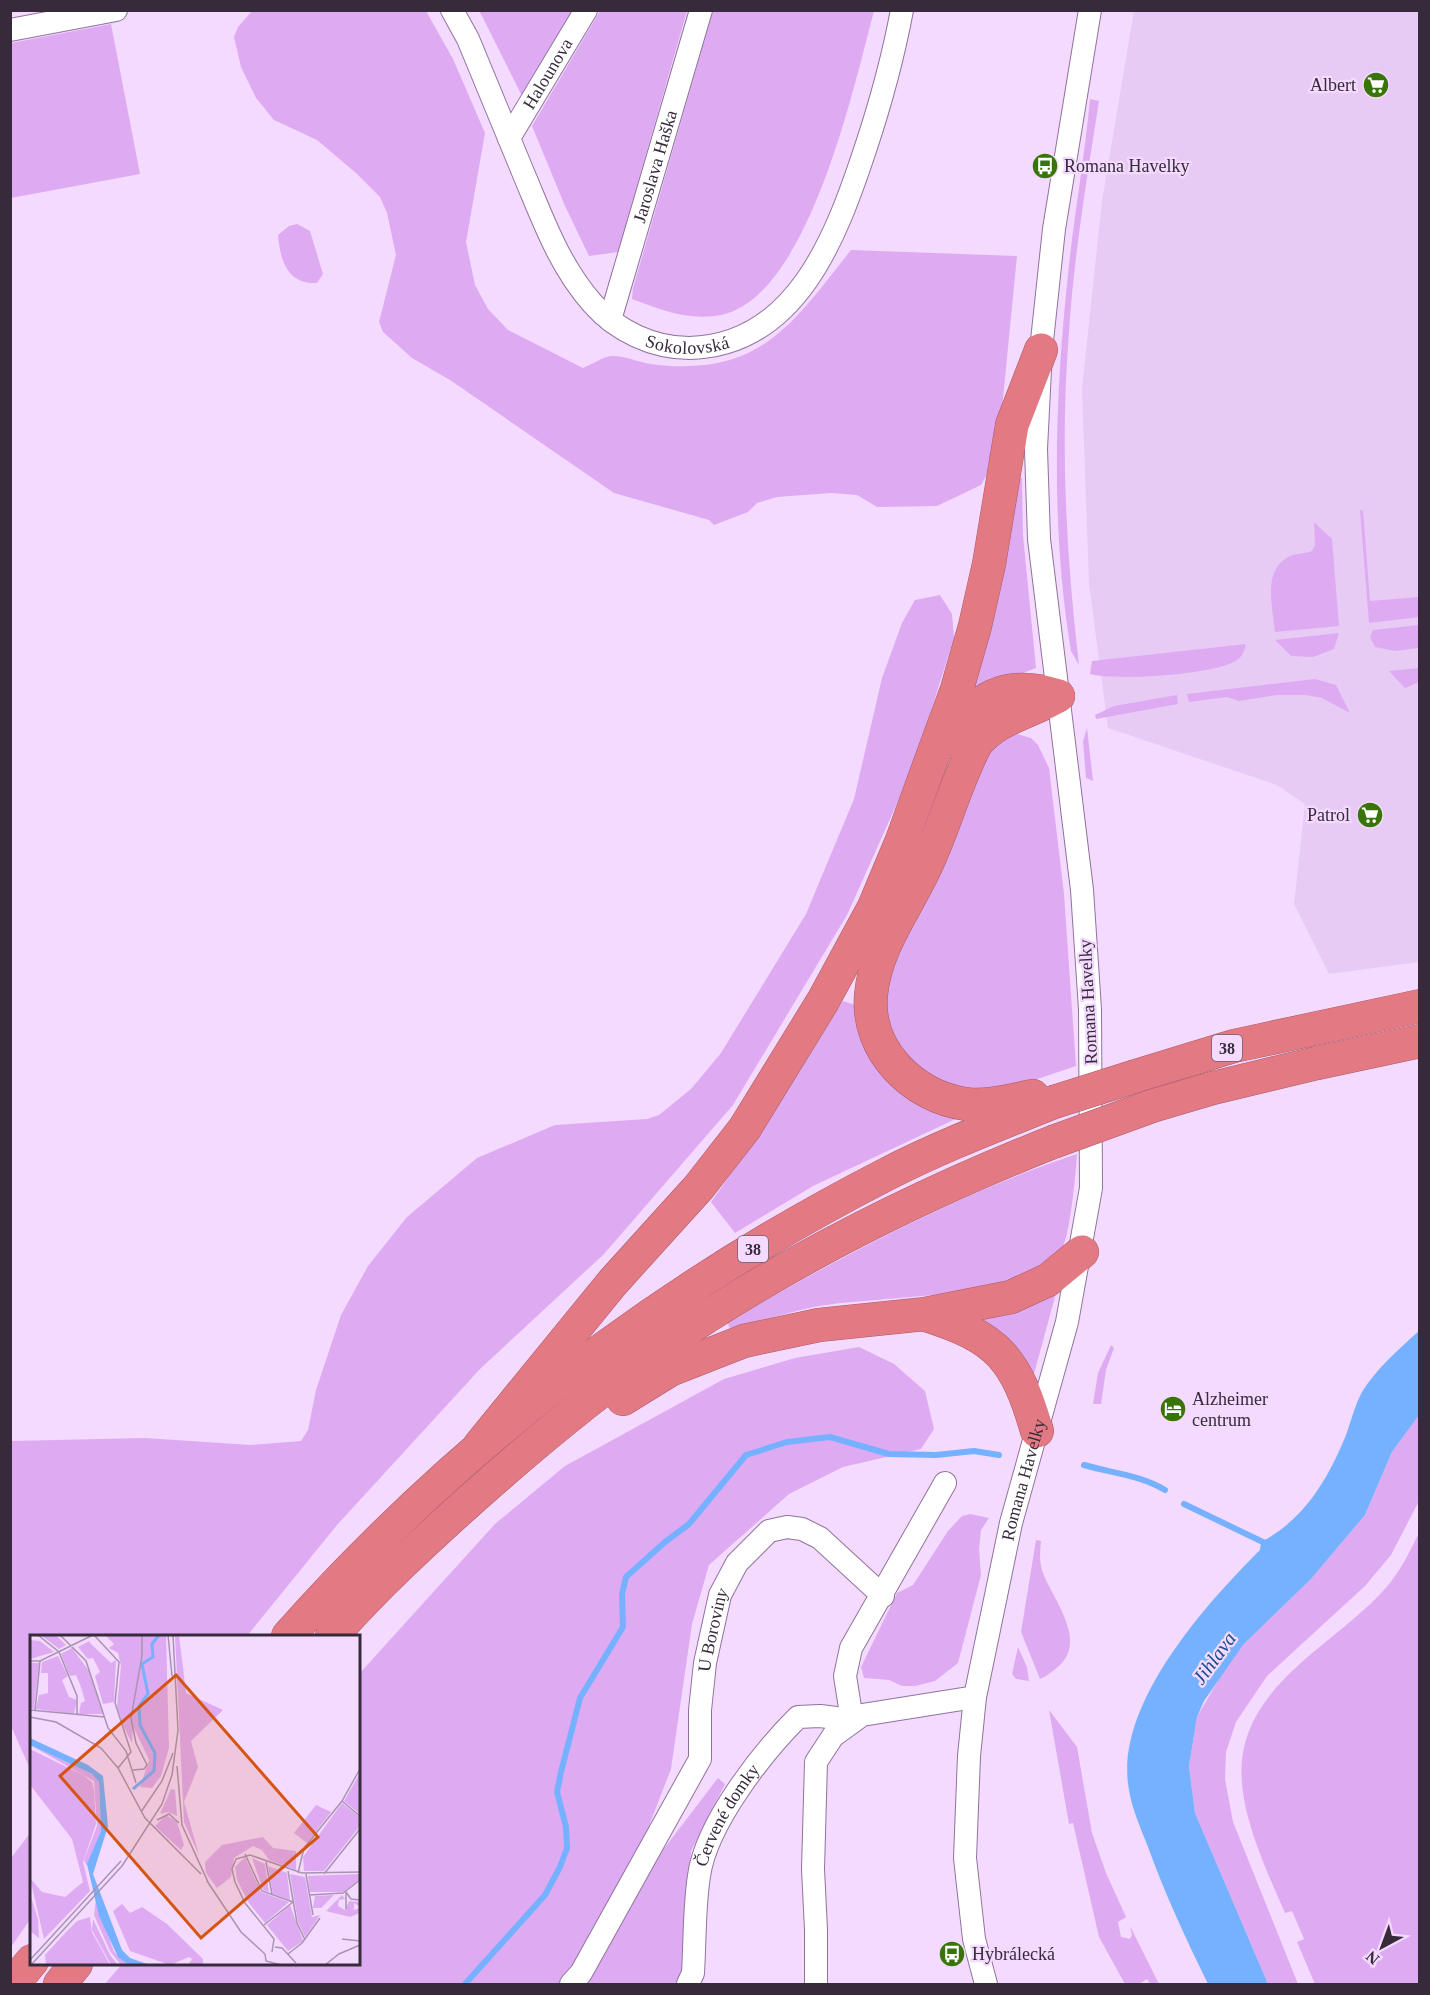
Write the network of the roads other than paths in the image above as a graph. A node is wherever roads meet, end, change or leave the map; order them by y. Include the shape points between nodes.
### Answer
1 (116, 10) edge
2 (452, 10) edge
3 (586, 10) edge
4 (701, 10) edge
5 (902, 10) edge
6 (1090, 10) edge
7 (10, 30) edge
8 (509, 138) junction
9 (610, 320) junction
10 (1041, 350) junction
11 (1058, 696) junction
12 (924, 784) junction
13 (1419, 1006) edge
14 (1419, 1041) edge
15 (1055, 1096) junction
16 (1082, 1251) junction
17 (925, 1314) junction
18 (1037, 1431) junction
19 (480, 1445) junction
20 (504, 1471) junction
21 (945, 1483) dead end
22 (883, 1596) junction
23 (289, 1635) edge
24 (333, 1635) edge
25 (975, 1697) junction
26 (852, 1720) junction
27 (30, 1964) edge
28 (75, 1965) edge
29 (14, 1984) edge
30 (60, 1984) edge
31 (571, 1984) edge
32 (688, 1984) edge
33 (816, 1984) edge
34 (986, 1984) edge

1 - 7 street
2 - 8 street, Sokolovská
3 - 8 street, Halounova
4 - 9 street, Jaroslava Haška
5 - 9 street, Sokolovská via 852,188 827,247 794,298 745,336 706,347 657,344
6 - 10 street, Romana Havelky via 1054,229
8 - 9 street, Sokolovská via 552,243 578,287
10 - 11 street, Romana Havelky via 1036,449 1039,539
10 - 12 highway via 1012,425 975,626
11 - 12 highway via 1037,689 1015,688 983,701 968,711
11 - 15 highway via 1037,709 998,723 976,744 925,870 879,960 871,996 876,1031 889,1058 926,1092 959,1103 986,1104
11 - 16 street, Romana Havelky via 1082,890 1090,1010 1092,1166
12 - 19 highway via 874,907 824,1001 744,1128 699,1187 614,1282
13 - 15 highway, 38, bridge via 1234,1046
14 - 20 highway, 38, bridge via 1213,1088 975,1173 812,1254 666,1344
15 - 19 highway, 38 via 897,1169 794,1223 642,1319
16 - 17 highway via 1048,1280 1011,1297
16 - 18 street, Romana Havelky
17 - 18 highway via 980,1335 998,1349 1025,1391
17 - 20 highway via 819,1325 744,1341 670,1370
18 - 25 street, Romana Havelky via 1011,1523
19 - 23 highway, 38 via 392,1528
20 - 24 highway, 38 via 413,1552
21 - 22 street
22 - 26 street via 847,1660 845,1676
22 - 31 street, U Boroviny via 820,1538 802,1529 769,1531 737,1563 720,1595 705,1663 700,1759
25 - 26 street via 870,1712
25 - 34 street, Romana Havelky via 965,1858 974,1939
26 - 32 street, Červené domky via 798,1717 743,1782 711,1839 699,1874 693,1973
26 - 33 street via 833,1736 816,1762
27 - 29 highway
28 - 30 highway

